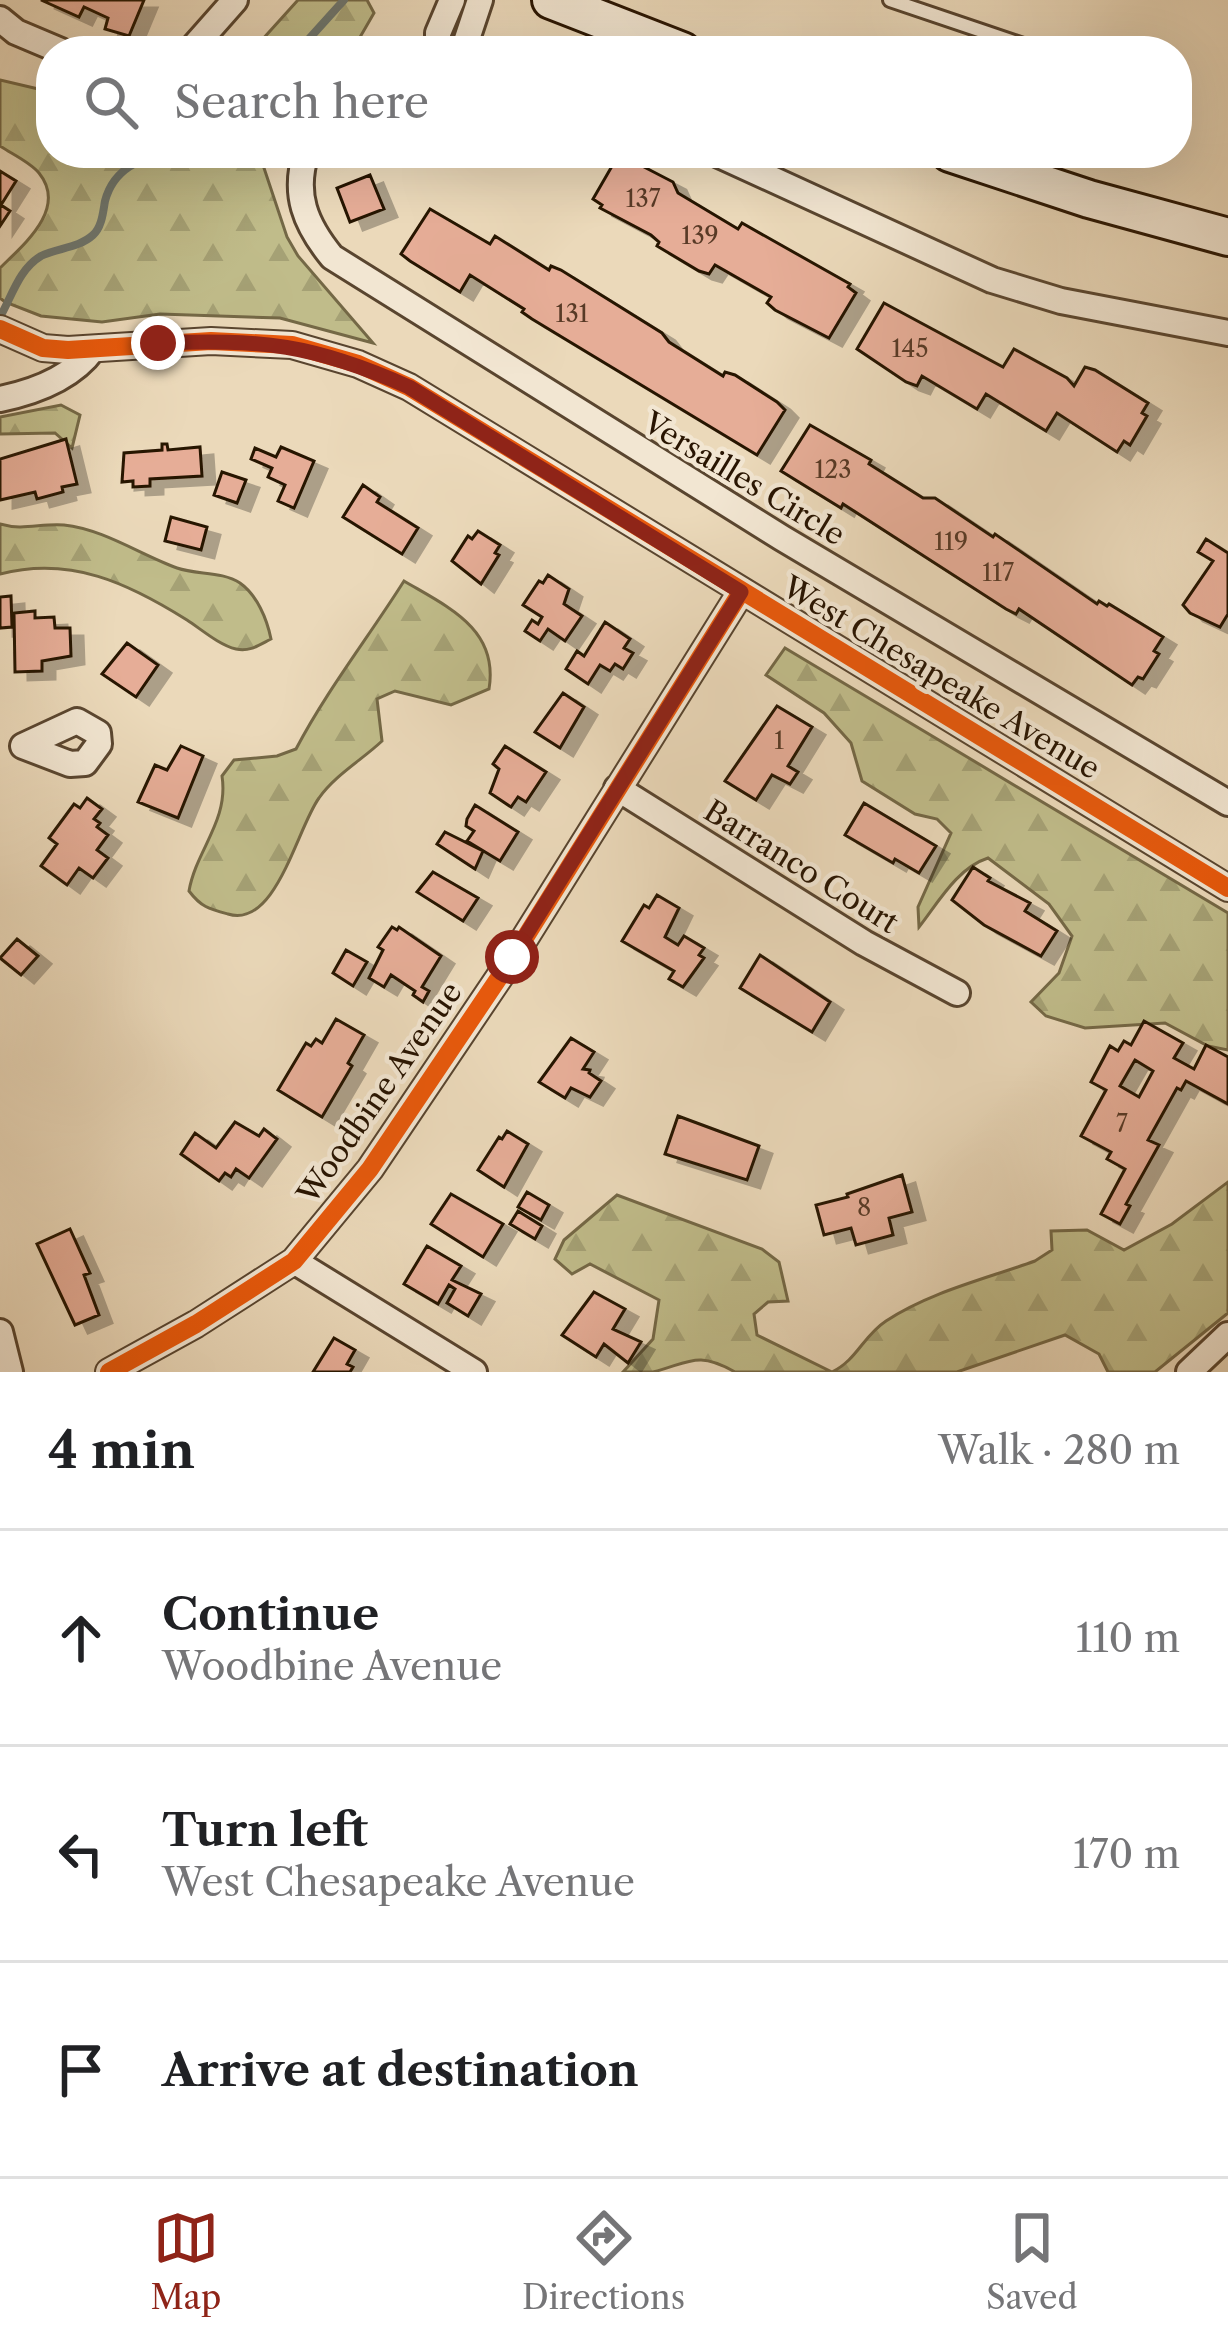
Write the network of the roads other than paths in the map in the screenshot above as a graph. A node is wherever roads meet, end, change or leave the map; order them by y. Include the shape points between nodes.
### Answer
1 (235, 0) edge
2 (452, 0) edge
3 (480, 0) edge
4 (551, 0) edge
5 (890, 0) edge
6 (0, 19) edge
7 (203, 36) edge
8 (438, 36) edge
9 (468, 36) edge
10 (643, 36) edge
11 (997, 36) edge
12 (36, 40) edge
13 (302, 168) edge
14 (749, 168) edge
15 (995, 168) edge
16 (1228, 237) edge
17 (4, 331) edge
18 (1228, 333) edge
19 (93, 349) junction
20 (0, 399) edge
21 (741, 592) junction
22 (617, 788) junction
23 (1228, 803) edge
24 (1228, 888) edge
25 (957, 993) dead end
26 (294, 1261) junction
27 (0, 1333) edge
28 (1228, 1335) edge
29 (10, 1372) edge
30 (110, 1372) edge
31 (474, 1372) edge
32 (1189, 1372) edge

1 - 7 street
2 - 8 street
3 - 9 street
4 - 10 main road
5 - 11 lane
6 - 12 street
13 - 23 street, Versailles Circle via 302,212 332,257
14 - 18 street via 992,280
15 - 16 main road
17 - 19 street, West Chesapeake Avenue via 43,348
19 - 20 street via 59,378
19 - 21 street, West Chesapeake Avenue via 254,341 358,364 409,387
21 - 22 street, Woodbine Avenue
21 - 24 street, West Chesapeake Avenue
22 - 25 street, Barranco Court
22 - 26 street, Woodbine Avenue via 382,1151
26 - 30 street, Woodbine Avenue
26 - 31 street
27 - 29 street
28 - 32 street

